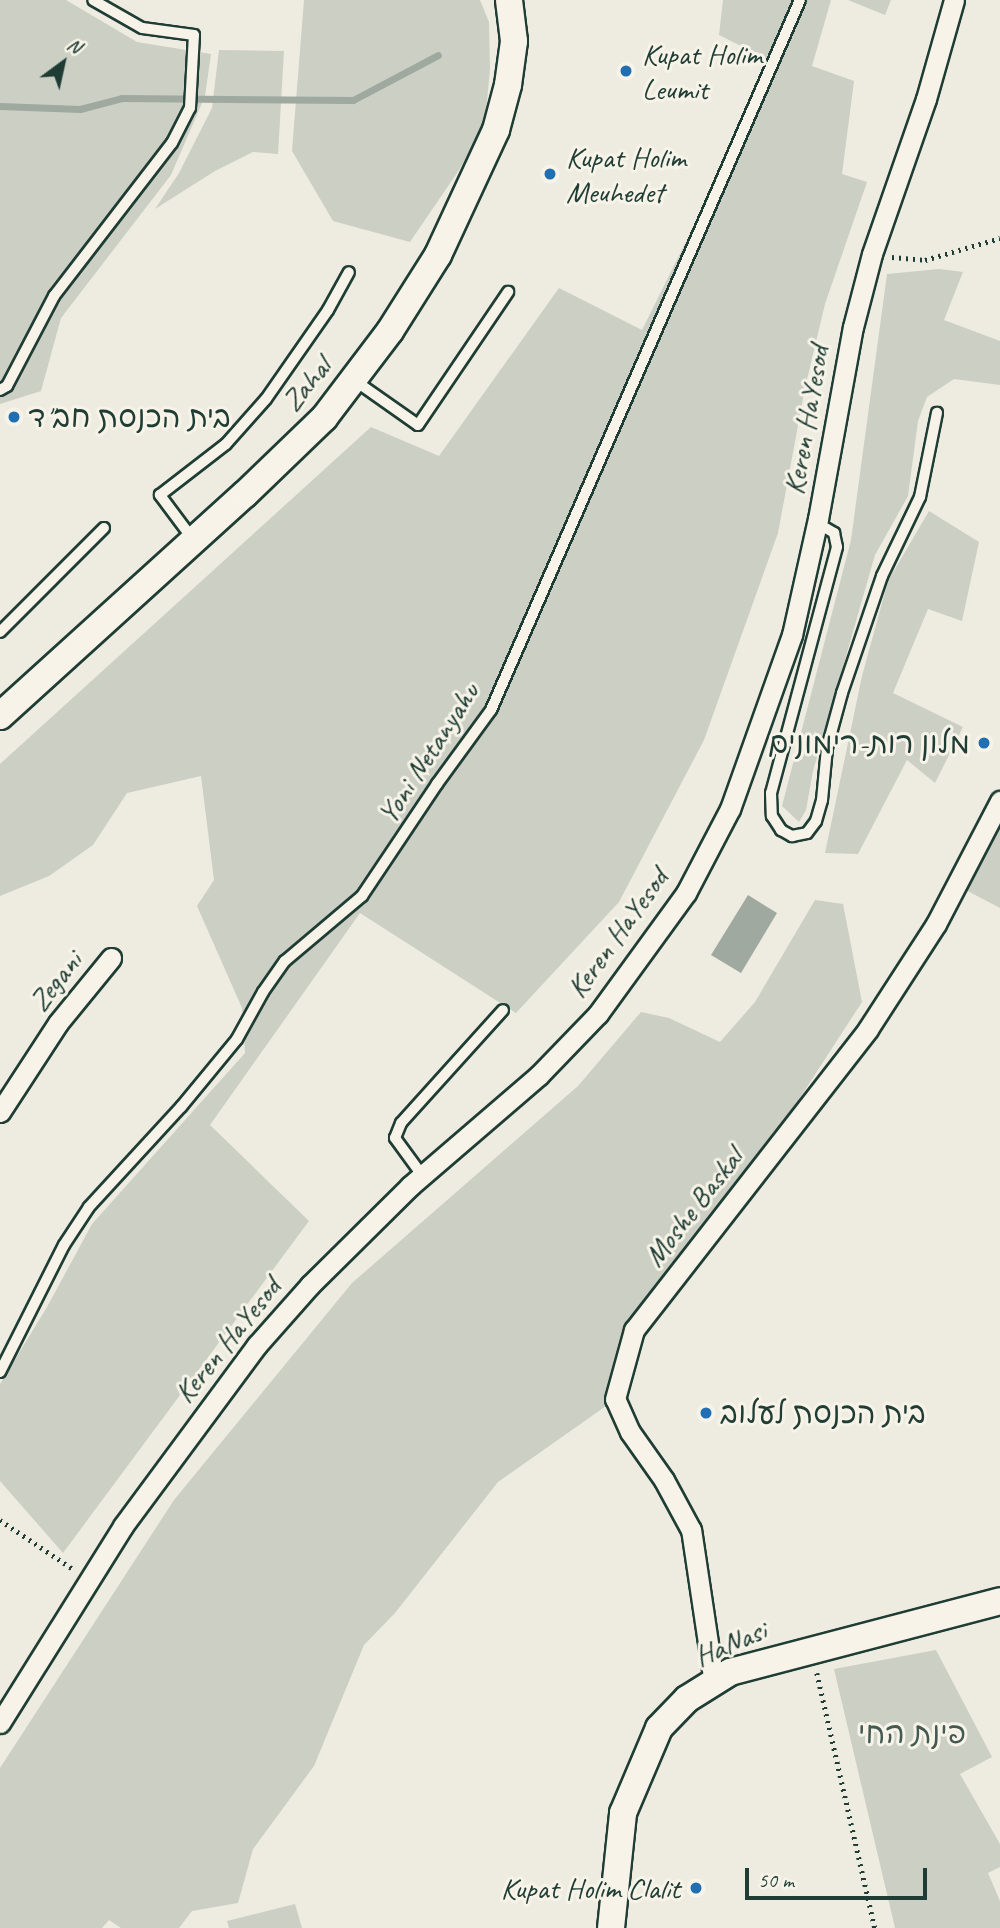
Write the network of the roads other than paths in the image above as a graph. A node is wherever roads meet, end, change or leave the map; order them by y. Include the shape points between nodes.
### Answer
1 (93, 0) edge
2 (800, 0) edge
3 (954, 0) edge
4 (510, 1) edge
5 (349, 271) dead end
6 (508, 292) dead end
7 (354, 380) junction
8 (0, 390) edge
9 (937, 413) dead end
10 (817, 523) junction
11 (104, 528) dead end
12 (194, 541) junction
13 (0, 632) edge
14 (0, 716) edge
15 (1000, 801) edge
16 (111, 958) dead end
17 (503, 1010) dead end
18 (0, 1112) edge
19 (422, 1175) junction
20 (0, 1372) edge
21 (1000, 1601) edge
22 (714, 1683) junction
23 (0, 1723) edge
24 (611, 1928) edge

1 - 8 lane via 142,28 194,35 190,108 173,143 54,296 7,386
2 - 20 lane, Yoni Netanyahu via 491,710 362,896 285,961 237,1039 89,1207 64,1245
3 - 10 street, Keren HaYesod via 852,327
4 - 7 street, Zahal via 514,41 508,85 478,175 438,255
5 - 12 lane via 321,321 266,399 226,444 160,495
6 - 7 lane via 418,425
7 - 12 street, Zahal via 324,418
9 - 10 lane via 920,498 882,576 842,693 827,748 816,821 807,832 792,836 781,830 772,816 771,793 837,547 834,534
10 - 19 street, Keren HaYesod via 792,635 763,722 730,809 686,893 598,1014 539,1075
11 - 13 lane
12 - 14 street, Zahal
15 - 22 street, Moshe Baskal via 936,924 868,1029 634,1330 615,1399 630,1432 691,1530
16 - 18 street, Zegani via 58,1023
17 - 19 lane via 401,1124 395,1138
19 - 23 street, Keren HaYesod via 310,1285 257,1345 123,1526
21 - 22 street, HaNasi via 730,1672
22 - 24 street, HaNasi via 687,1699 659,1728 642,1763 623,1814

